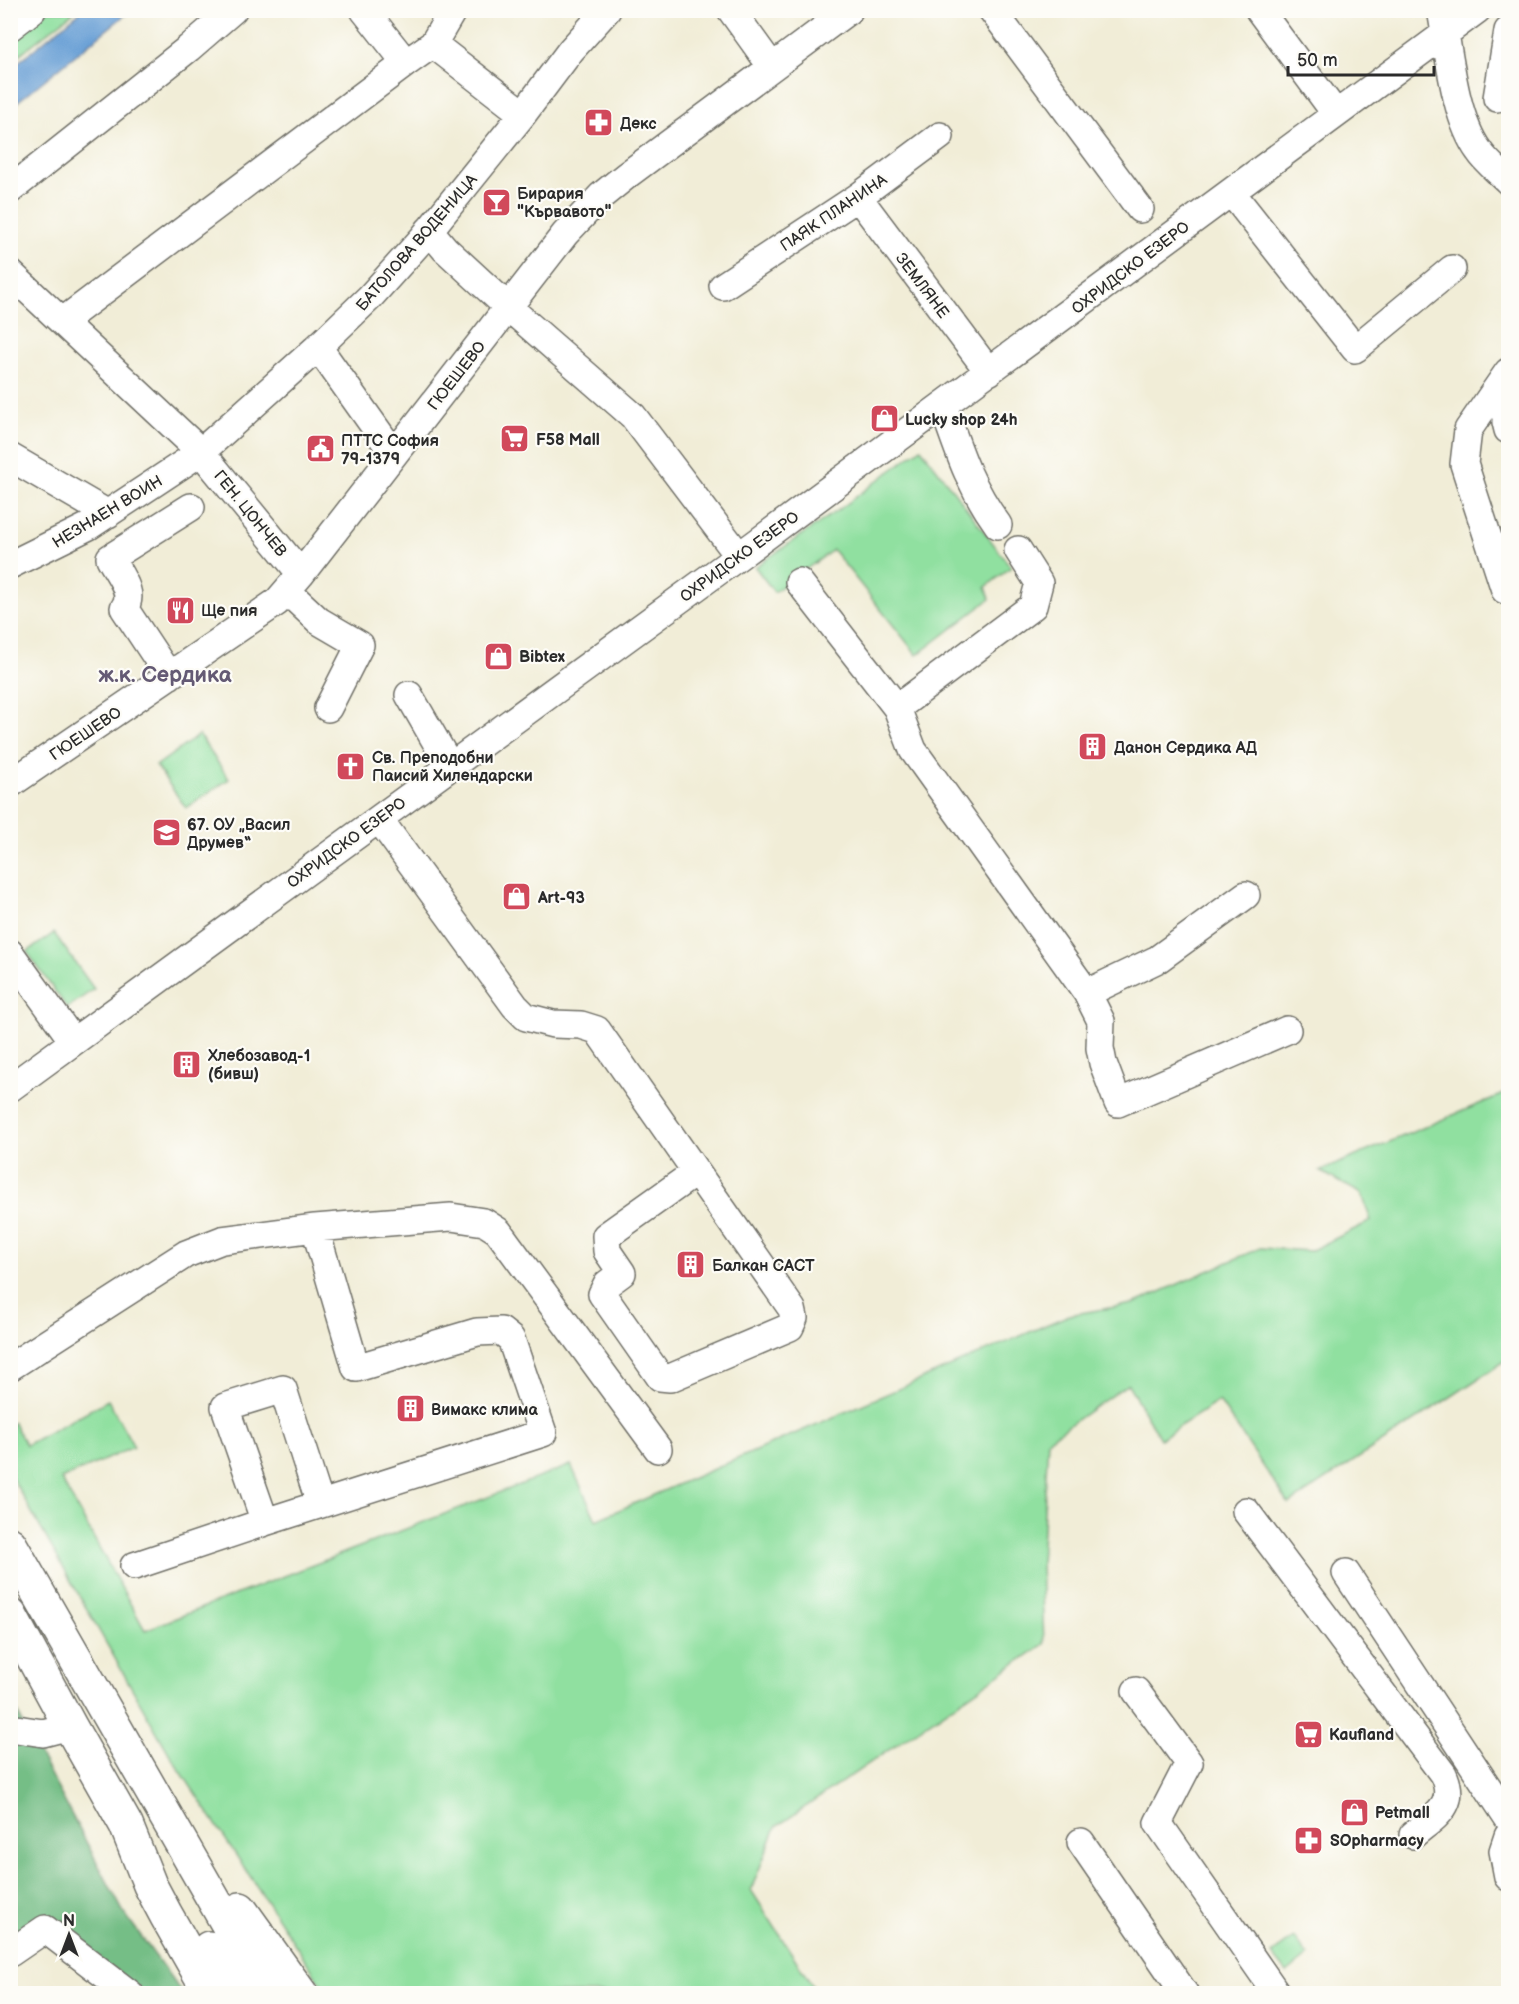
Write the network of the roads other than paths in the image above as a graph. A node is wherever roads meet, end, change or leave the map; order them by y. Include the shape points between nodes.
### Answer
1 (32, 10) edge
2 (233, 10) edge
3 (363, 10) edge
4 (453, 10) edge
5 (607, 10) edge
6 (730, 10) edge
7 (849, 10) edge
8 (992, 10) edge
9 (1259, 10) edge
10 (1477, 10) edge
11 (1443, 22) edge
12 (10, 27) edge
13 (1509, 31) edge
14 (433, 44) junction
15 (406, 63) junction
16 (772, 67) junction
17 (1497, 99) dead end
18 (523, 114) junction
19 (1336, 114) junction
20 (940, 136) dead end
21 (1509, 181) edge
22 (10, 190) edge
23 (1231, 192) junction
24 (858, 197) junction
25 (1140, 209) dead end
26 (429, 230) junction
27 (1452, 269) dead end
28 (10, 273) edge
29 (723, 286) dead end
30 (508, 308) junction
31 (63, 321) junction
32 (318, 347) junction
33 (989, 372) junction
34 (1509, 372) edge
35 (1509, 384) edge
36 (943, 406) junction
37 (1509, 430) edge
38 (201, 452) junction
39 (394, 454) junction
40 (10, 456) edge
41 (191, 507) dead end
42 (108, 514) junction
43 (998, 525) dead end
44 (1018, 550) dead end
45 (739, 556) junction
46 (10, 565) edge
47 (294, 582) junction
48 (799, 582) dead end
49 (1505, 590) dead end
50 (169, 675) junction
51 (410, 695) dead end
52 (328, 708) dead end
53 (897, 708) junction
54 (450, 766) junction
55 (10, 784) edge
56 (379, 819) junction
57 (1246, 895) dead end
58 (10, 953) edge
59 (1087, 993) junction
60 (1287, 1030) dead end
61 (73, 1041) junction
62 (10, 1088) edge
63 (696, 1172) junction
64 (315, 1228) junction
65 (10, 1367) edge
66 (658, 1449) dead end
67 (320, 1504) junction
68 (1246, 1511) dead end
69 (265, 1522) junction
70 (10, 1544) edge
71 (134, 1566) dead end
72 (1346, 1573) dead end
73 (10, 1615) edge
74 (1136, 1691) dead end
75 (70, 1726) junction
76 (10, 1728) edge
77 (151, 1786) junction
78 (1509, 1818) edge
79 (126, 1825) junction
80 (1413, 1835) dead end
81 (1509, 1836) edge
82 (1081, 1842) dead end
83 (1509, 1877) edge
84 (10, 1953) edge
85 (129, 1994) edge
86 (211, 1994) edge
87 (238, 1994) edge
88 (271, 1994) edge
89 (301, 1994) edge
90 (1185, 1994) edge
91 (1277, 1994) edge

1 - 12 street
2 - 22 street
3 - 15 street
4 - 14 street
5 - 18 street, БАТОЛОВА ВОДЕНИЦА
6 - 16 street
7 - 16 street, ГЮЕШЕВО
8 - 25 street
9 - 19 street
10 - 11 street, ОХРИДСКО ЕЗЕРО
11 - 19 street, ОХРИДСКО ЕЗЕРО
11 - 21 street via 1467,130 1479,151
13 - 17 street
14 - 15 street
14 - 18 street
15 - 31 street
16 - 30 street, ГЮЕШЕВО via 601,195 565,234
18 - 26 street, БАТОЛОВА ВОДЕНИЦА
19 - 23 street, ОХРИДСКО ЕЗЕРО
20 - 24 street, ПАЯК ПЛАНИНА
23 - 27 street via 1355,349
23 - 33 street, ОХРИДСКО ЕЗЕРО
24 - 29 street, ПАЯК ПЛАНИНА
24 - 33 street, ЗЕМЛЯНЕ
26 - 30 street
26 - 32 street, БАТОЛОВА ВОДЕНИЦА via 370,297
28 - 31 street, ГЕН. ЦОНЧЕВ
30 - 39 street, ГЮЕШЕВО
30 - 45 street via 633,416
31 - 38 street, ГЕН. ЦОНЧЕВ
32 - 38 street, БАТОЛОВА ВОДЕНИЦА
32 - 39 street
33 - 36 street, ОХРИДСКО ЕЗЕРО
34 - 49 street via 1468,430 1464,464
35 - 37 street
36 - 43 street via 970,482
36 - 45 street, ОХРИДСКО ЕЗЕРО
38 - 42 street, НЕЗНАЕН ВОИН
38 - 47 street, ГЕН. ЦОНЧЕВ
39 - 47 street, ГЮЕШЕВО
40 - 42 street
41 - 50 street via 110,558 129,595 124,608
42 - 46 street, НЕЗНАЕН ВОИН
44 - 53 street via 1039,583 1033,606
45 - 54 street, ОХРИДСКО ЕЗЕРО
47 - 50 street, ГЮЕШЕВО via 263,613
47 - 52 street, ГЕН. ЦОНЧЕВ via 319,621 360,645
48 - 53 street
50 - 55 street, ГЮЕШЕВО
51 - 54 street
53 - 59 street via 913,750
54 - 56 street, ОХРИДСКО ЕЗЕРО
56 - 61 street, ОХРИДСКО ЕЗЕРО
56 - 63 street via 515,1006 526,1017 597,1030
57 - 59 street via 1158,958
58 - 61 street
59 - 60 street via 1101,1021 1102,1063 1118,1103
61 - 62 street, ОХРИДСКО ЕЗЕРО
63 - 63 street via 606,1236 606,1251 622,1273 606,1284 602,1294 660,1377 669,1378 790,1327 794,1318 792,1309
64 - 65 street via 222,1240 186,1254
64 - 66 street via 452,1217 484,1222 495,1228
64 - 67 street via 356,1368 477,1332 501,1331 511,1339 543,1433
67 - 69 street
67 - 69 street via 283,1389 225,1407
68 - 80 street via 1443,1774 1449,1789 1446,1805
69 - 71 street
70 - 77 main road
72 - 78 street
73 - 75 main road
74 - 91 street via 1189,1763 1158,1823
75 - 76 street via 44,1733
75 - 79 main road
77 - 88 main road
77 - 89 main road
79 - 86 main road via 150,1885
79 - 87 main road via 156,1863
81 - 83 street via 1503,1851
82 - 90 street
84 - 85 street via 45,1929

